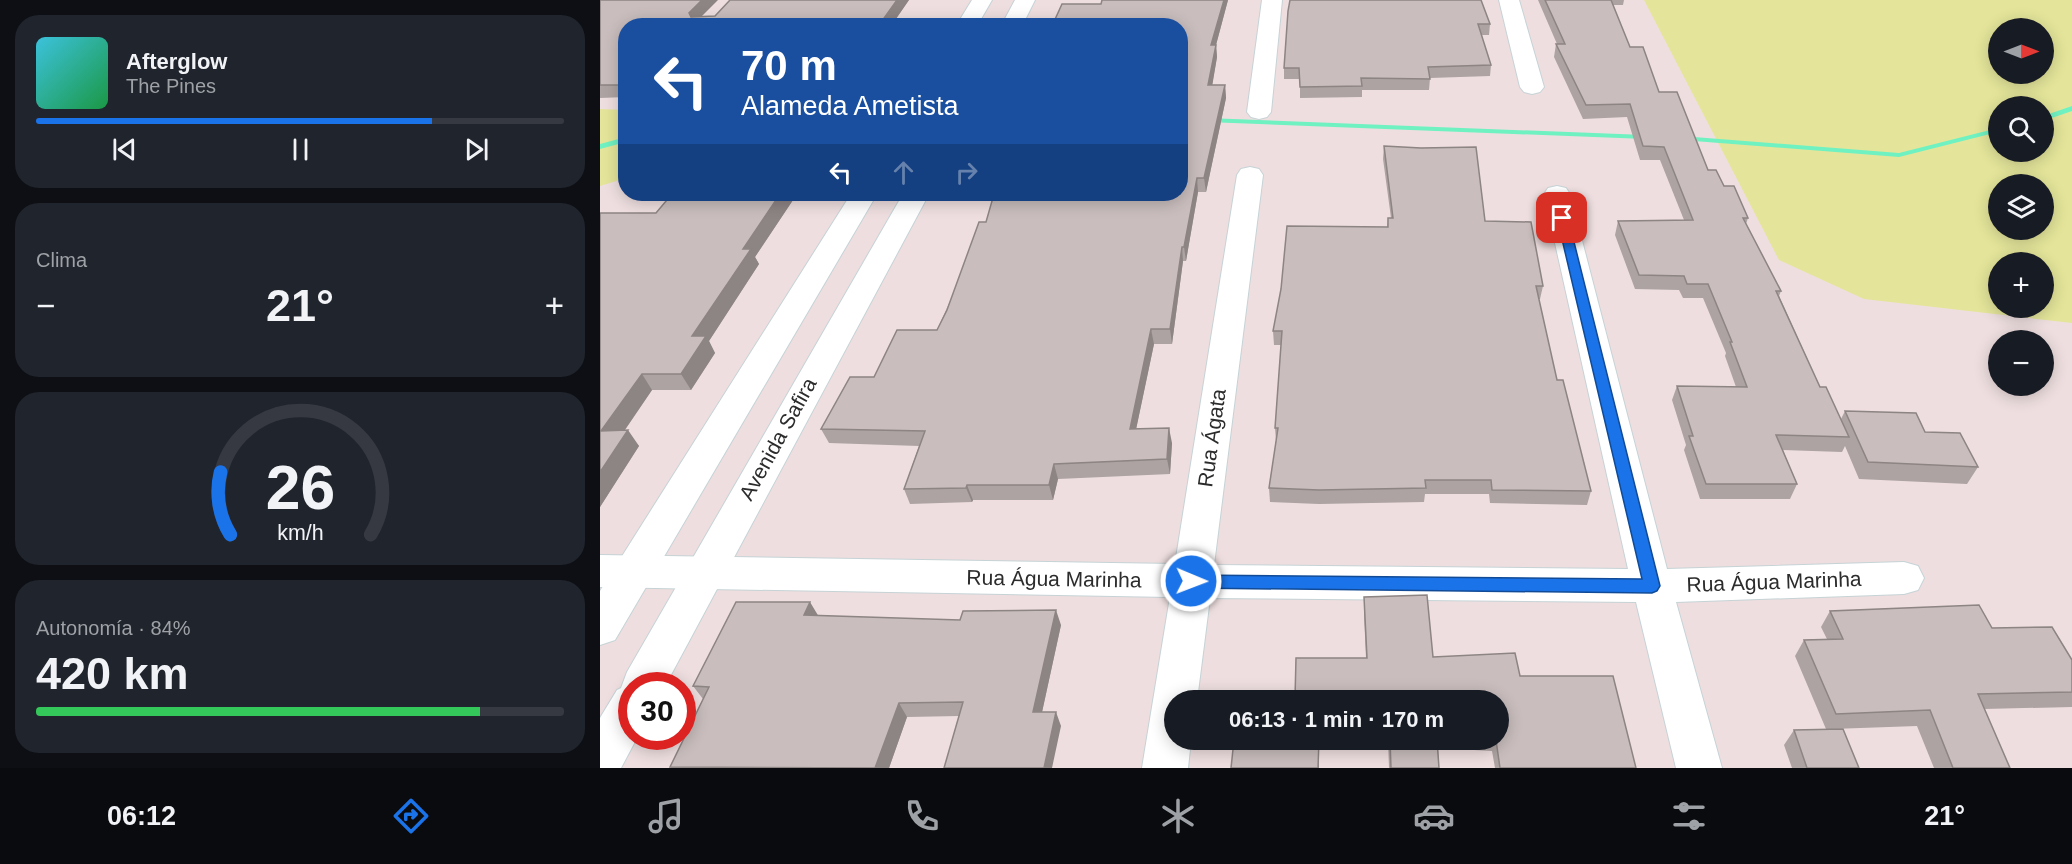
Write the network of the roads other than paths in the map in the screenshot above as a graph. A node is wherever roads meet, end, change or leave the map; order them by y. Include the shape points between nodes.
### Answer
1 (982, 0) edge
2 (1025, 0) edge
3 (1272, 0) edge
4 (1509, 0) edge
5 (971, 18) edge
6 (1015, 18) edge
7 (1532, 87) dead end
8 (1259, 112) dead end
9 (1250, 175) dead end
10 (1557, 195) dead end
11 (859, 201) edge
12 (912, 201) edge
13 (617, 571) edge
14 (704, 572) junction
15 (1904, 578) dead end
16 (1191, 581) junction
17 (1652, 586) junction
18 (600, 627) edge
19 (650, 672) edge
20 (1176, 690) edge
21 (618, 729) edge
22 (1167, 750) edge
23 (600, 761) edge
24 (1165, 768) edge
25 (1699, 768) edge

1 - 5 street
2 - 6 street
3 - 8 street
4 - 7 street
9 - 16 street, Rua Ágata
10 - 17 street
11 - 13 street
12 - 14 street, Avenida Safira
13 - 14 street, Rua Água Marinha
13 - 18 street
14 - 16 street, Rua Água Marinha
14 - 19 street, Avenida Safira
15 - 17 street, Rua Água Marinha
16 - 17 street, Rua Água Marinha
16 - 20 street, Rua Ágata
17 - 25 street
21 - 23 street
22 - 24 street, Rua Ágata

